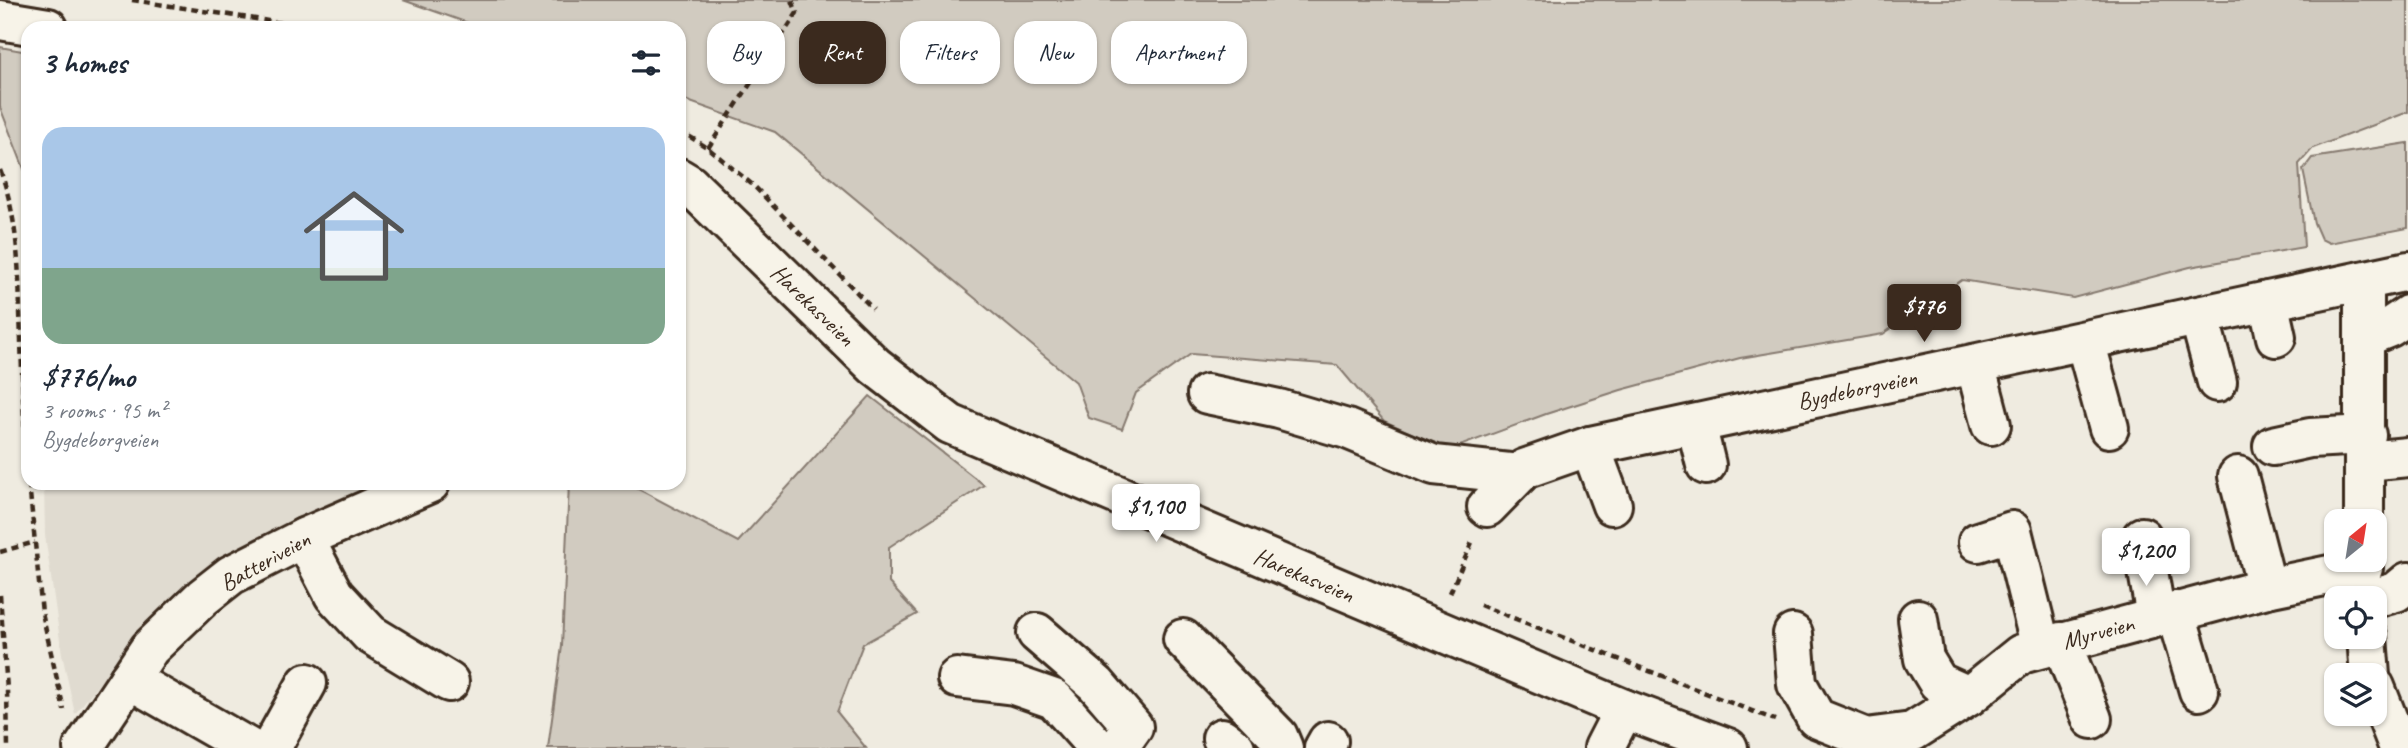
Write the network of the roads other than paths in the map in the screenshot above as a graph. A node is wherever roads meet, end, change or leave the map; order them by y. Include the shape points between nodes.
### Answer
1 (0, 20) edge
2 (21, 24) edge
3 (686, 182) edge
4 (2408, 271) edge
5 (2364, 281) junction
6 (2408, 315) edge
7 (2199, 316) junction
8 (2365, 337) junction
9 (2085, 341) junction
10 (1975, 364) junction
11 (2217, 382) dead end
12 (1207, 394) dead end
13 (1831, 395) junction
14 (1696, 424) junction
15 (1991, 425) dead end
16 (2109, 428) dead end
17 (1778, 433) dead end
18 (1590, 446) junction
19 (2273, 446) dead end
20 (2366, 448) junction
21 (2408, 457) edge
22 (1706, 465) dead end
23 (1519, 474) junction
24 (2238, 476) dead end
25 (414, 490) edge
26 (1612, 505) dead end
27 (1487, 507) road end
28 (2364, 509) edge
29 (2142, 537) dead end
30 (303, 538) junction
31 (1978, 542) dead end
32 (2366, 581) edge
33 (2408, 582) edge
34 (2267, 587) junction
35 (2165, 614) junction
36 (1918, 619) dead end
37 (1037, 634) dead end
38 (1793, 634) dead end
39 (1182, 639) dead end
40 (2051, 645) junction
41 (957, 678) dead end
42 (129, 679) junction
43 (449, 682) dead end
44 (307, 683) dead end
45 (2199, 691) dead end
46 (1969, 696) junction
47 (1624, 709) junction
48 (2387, 714) edge
49 (2092, 719) dead end
50 (75, 735) edge
51 (1074, 736) edge
52 (2399, 742) edge
53 (249, 748) edge
54 (271, 748) edge
55 (1118, 748) edge
56 (1283, 748) edge
57 (1604, 748) edge
58 (1728, 748) edge

1 - 2 street
3 - 47 street, Harekasveien via 875,366 950,424
4 - 5 street, Bygdeborgveien
5 - 7 street, Bygdeborgveien via 2272,319
5 - 8 street
6 - 8 street
7 - 9 street, Bygdeborgveien
7 - 11 street
8 - 20 street
9 - 10 street, Bygdeborgveien
9 - 16 street
10 - 13 street, Bygdeborgveien
10 - 15 street
12 - 23 street via 1347,429 1434,465
13 - 14 street, Bygdeborgveien
13 - 17 street via 1836,420
14 - 18 street, Bygdeborgveien
14 - 22 street
18 - 23 street, Bygdeborgveien via 1524,468
18 - 26 street
19 - 20 street via 2310,438
20 - 21 street
20 - 28 street
23 - 27 street, Bygdeborgveien
24 - 34 street
25 - 30 street, Batteriveien
29 - 35 street
30 - 42 street, Batteriveien via 231,575 203,597 150,648
30 - 43 street via 334,595 370,634
31 - 40 street via 2012,531
32 - 33 street, Myrveien via 2396,592
32 - 34 street, Myrveien
34 - 35 street, Myrveien
35 - 40 street, Myrveien
35 - 45 street
36 - 46 street via 1924,659 1938,681
37 - 55 street via 1096,684 1133,727
38 - 46 street, Myrveien via 1797,684 1816,718 1866,738 1912,732
39 - 56 street via 1278,736
40 - 46 street, Myrveien via 2021,654
40 - 49 street
41 - 51 street via 1014,685 1054,699
42 - 50 street, Batteriveien
42 - 53 street
44 - 54 street
47 - 57 street
47 - 58 street, Harekasveien
48 - 52 street

